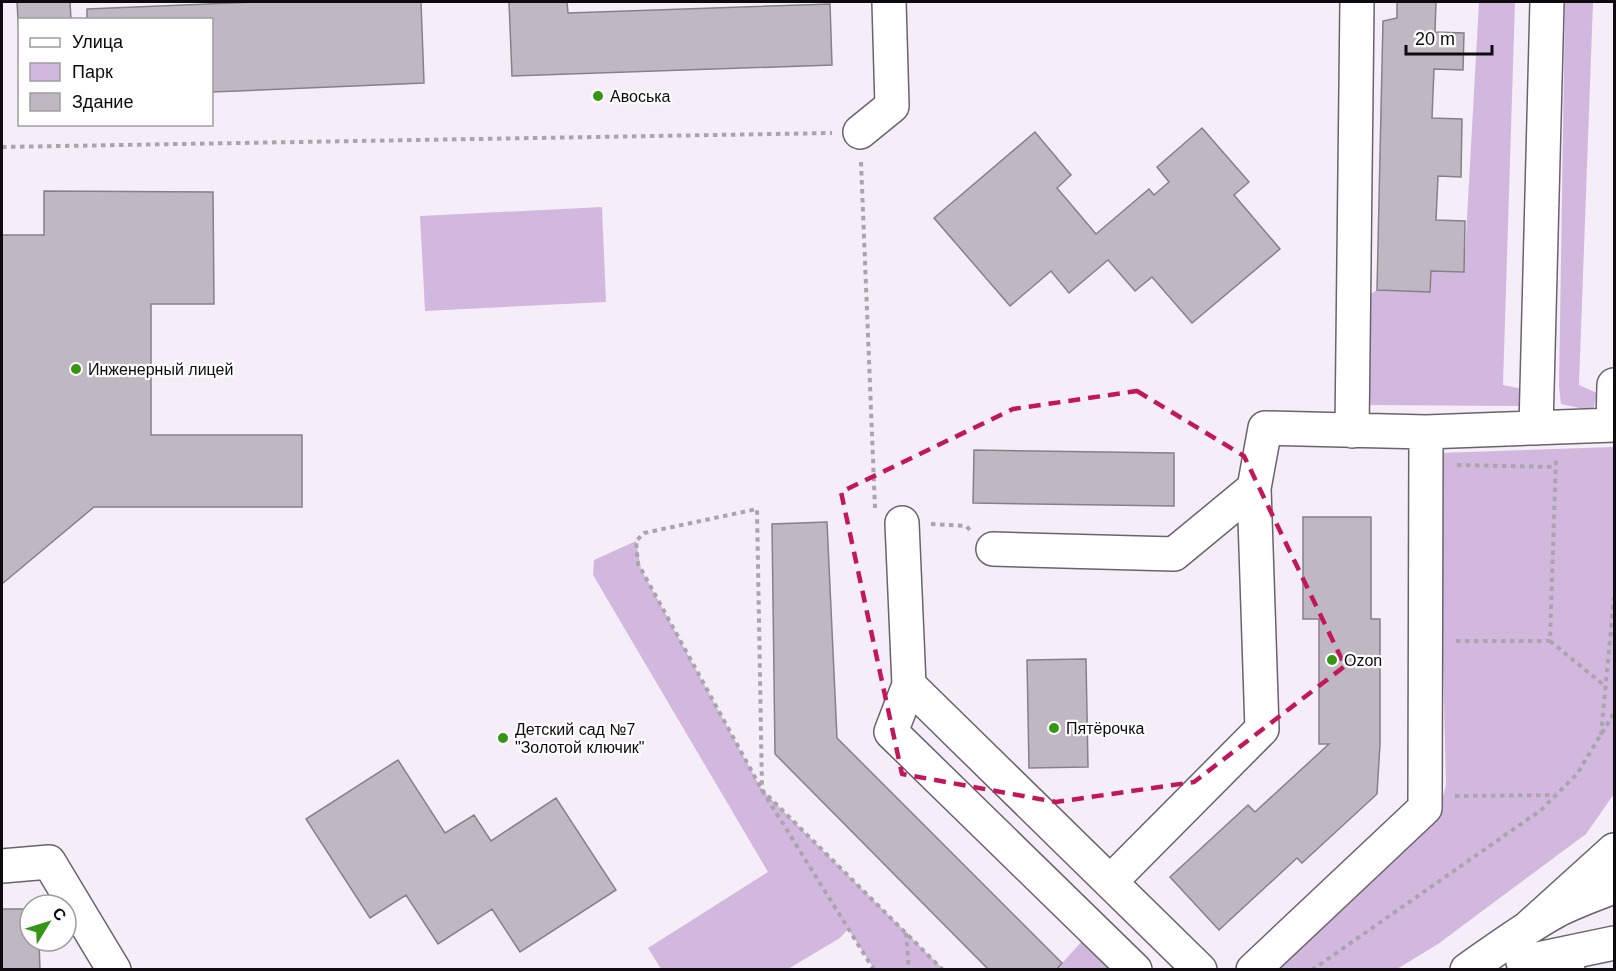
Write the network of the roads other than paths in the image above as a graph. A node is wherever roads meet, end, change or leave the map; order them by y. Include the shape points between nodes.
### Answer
1 (889, 2) edge
2 (1357, 2) edge
3 (1546, 2) edge
4 (860, 132) road end
5 (1614, 385) edge
6 (1614, 425) edge
7 (1547, 428) junction
8 (1352, 431) junction
9 (1426, 432) junction
10 (1254, 488) junction
11 (902, 523) road end
12 (993, 549) road end
13 (909, 685) junction
14 (1614, 850) edge
15 (2, 866) edge
16 (1110, 882) junction
17 (1614, 887) edge
18 (1530, 926) junction
19 (1614, 943) edge
20 (1524, 962) junction
21 (114, 969) edge
22 (1135, 969) edge
23 (1200, 969) edge
24 (1253, 969) edge
25 (1467, 969) edge
26 (1489, 969) edge
27 (1568, 969) edge

1 - 4 street via 892,106
2 - 8 street
3 - 7 street
5 - 6 street
6 - 7 street
7 - 9 street
8 - 9 street
8 - 10 street via 1265,428
9 - 24 street via 1425,808
10 - 12 street via 1174,554
10 - 16 street via 1262,729
11 - 13 street
13 - 16 street
13 - 22 street via 891,732
14 - 18 street
15 - 21 street via 49,862
16 - 23 street
17 - 18 street via 1557,910
18 - 25 street
19 - 20 street
20 - 26 street
20 - 27 street

